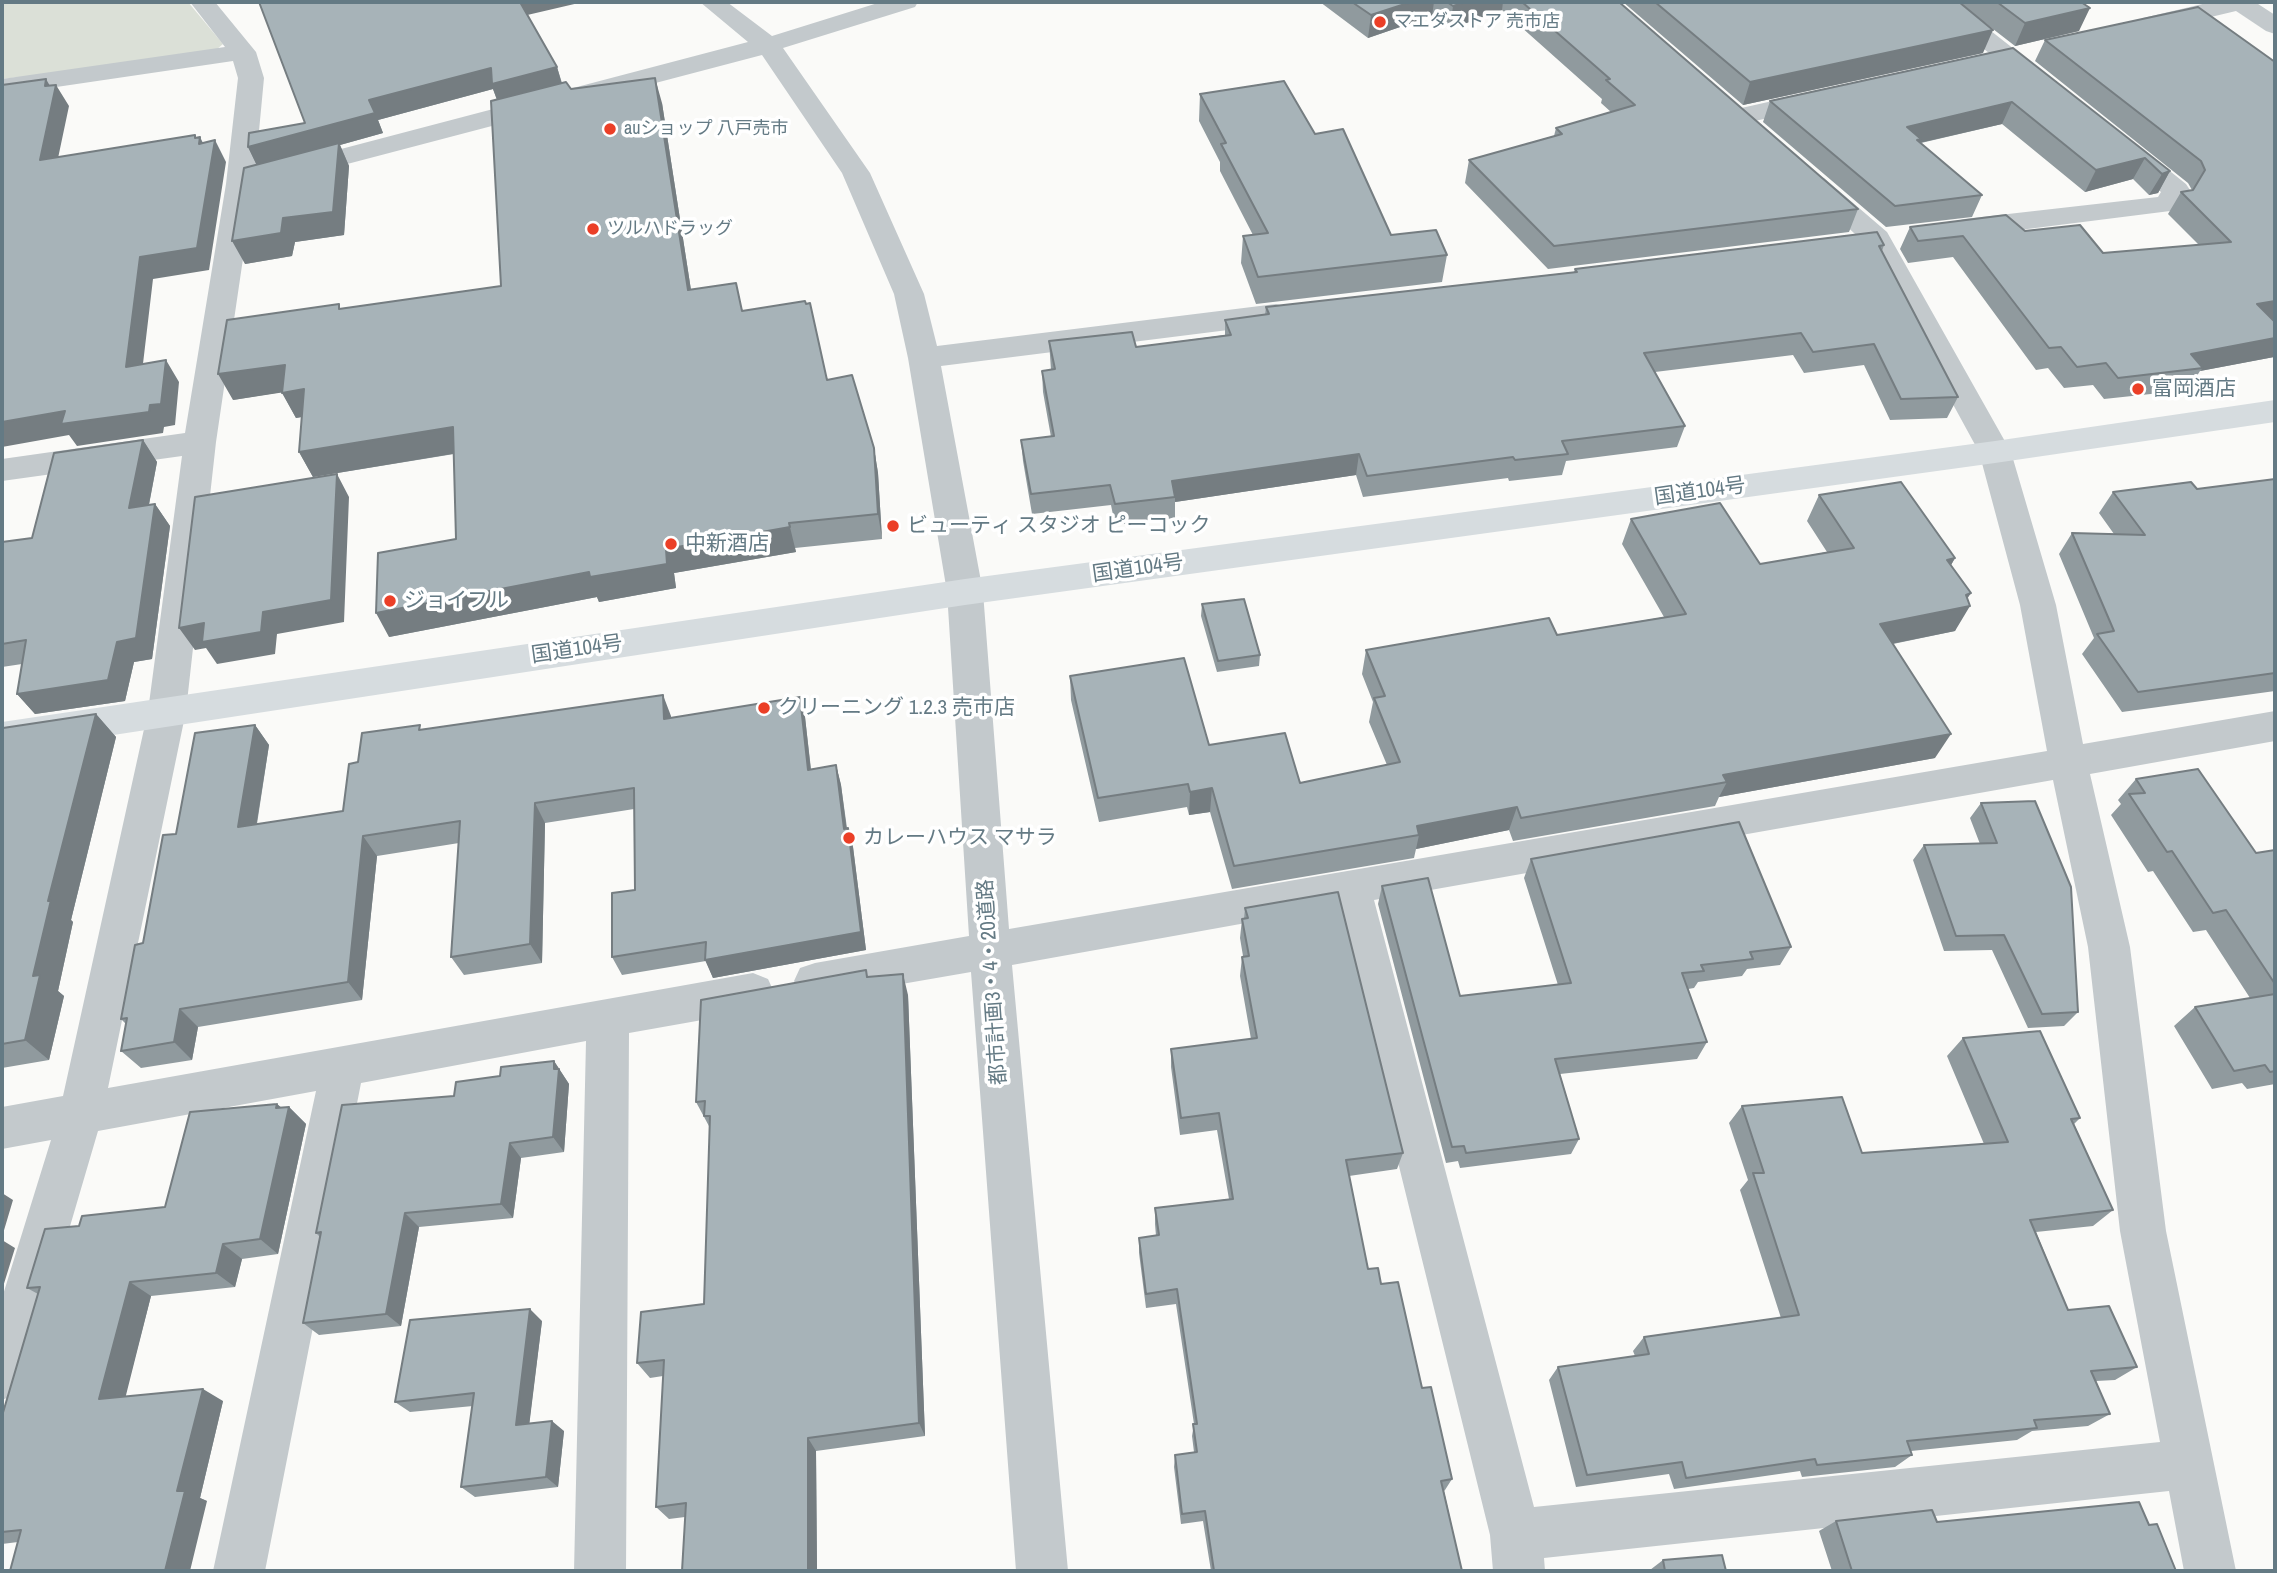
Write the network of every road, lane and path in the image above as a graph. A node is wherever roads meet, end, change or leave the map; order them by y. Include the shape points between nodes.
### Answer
1 (202, 2) edge
2 (712, 2) edge
3 (906, 2) edge
4 (1939, 2) edge
5 (2240, 2) edge
6 (2275, 26) edge
7 (2131, 28) edge
8 (768, 45) junction
9 (243, 52) junction
10 (2, 87) edge
11 (1841, 94) edge
12 (2063, 98) edge
13 (2104, 132) edge
14 (1767, 143) edge
15 (1797, 169) edge
16 (240, 184) junction
17 (1905, 235) junction
18 (1836, 244) edge
19 (1302, 310) edge
20 (924, 358) junction
21 (2275, 411) edge
22 (200, 442) junction
23 (1995, 452) junction
24 (2, 470) edge
25 (965, 592) junction
26 (167, 711) junction
27 (2275, 726) edge
28 (2, 737) edge
29 (2068, 762) junction
30 (1351, 889) junction
31 (990, 949) junction
32 (607, 1018) junction
33 (343, 1066) junction
34 (81, 1113) junction
35 (2, 1128) edge
36 (2, 1376) edge
37 (2189, 1464) junction
38 (1518, 1553) edge
39 (239, 1571) edge
40 (600, 1571) edge
41 (1042, 1571) edge
42 (2210, 1571) edge

1 - 9 street
2 - 8 street, 都市計画3・4・20道路
3 - 8 street
4 - 12 street
5 - 6 street
5 - 7 street
8 - 16 street
8 - 20 street, 都市計画3・4・20道路 via 856,173 909,294
9 - 10 street
9 - 16 street via 251,78
11 - 14 street via 1726,108
13 - 17 street via 2176,190 2168,204
15 - 17 street
16 - 22 street
17 - 18 street
17 - 23 street
19 - 20 street
20 - 25 street, 都市計画3・4・20道路
21 - 23 highway, 国道104号
22 - 24 street
22 - 26 street
23 - 25 highway, 国道104号
23 - 29 street via 2038,605
25 - 26 highway, 国道104号
25 - 31 street, 都市計画3・4・20道路
26 - 28 highway, 国道104号
26 - 34 street
27 - 29 street
29 - 30 street
29 - 37 street via 2109,947 2143,1231
30 - 31 street
30 - 38 street
31 - 32 street
31 - 41 street, 都市計画3・4・20道路
32 - 33 street
32 - 40 street
33 - 34 street
33 - 39 street
34 - 35 street
34 - 36 street
37 - 38 street
37 - 42 street

